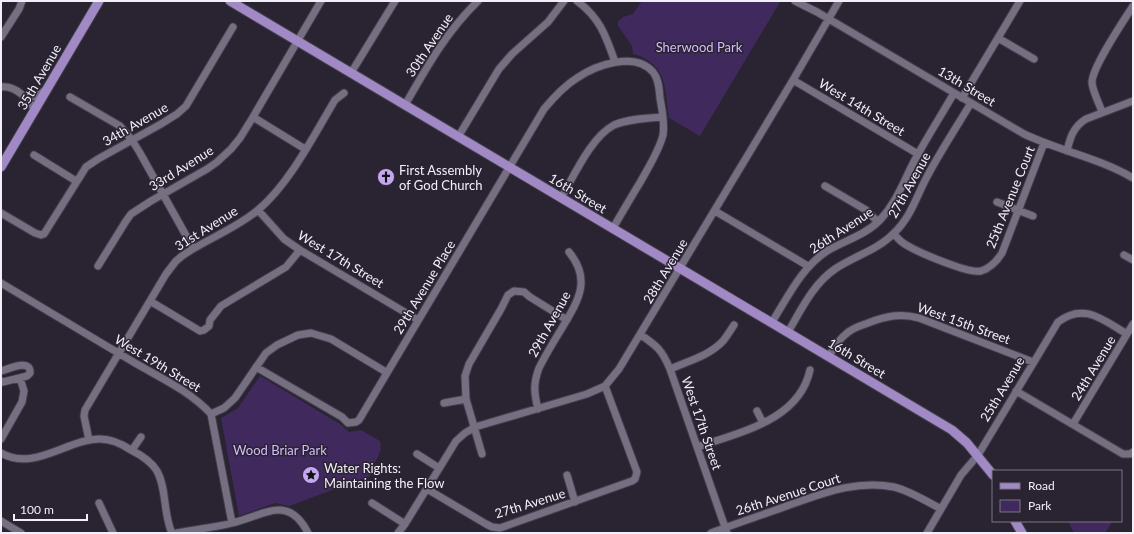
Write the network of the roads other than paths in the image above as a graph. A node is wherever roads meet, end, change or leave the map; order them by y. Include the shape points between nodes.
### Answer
1 (22, 1) edge
2 (99, 1) edge
3 (230, 1) edge
4 (321, 1) edge
5 (395, 1) edge
6 (478, 1) edge
7 (564, 1) edge
8 (578, 1) edge
9 (794, 1) edge
10 (839, 1) edge
11 (1020, 1) edge
12 (1133, 6) edge
13 (828, 19) junction
14 (233, 27) dead end
15 (1, 37) edge
16 (998, 38) junction
17 (298, 41) junction
18 (1034, 59) dead end
19 (615, 62) junction
20 (351, 73) junction
21 (793, 80) junction
22 (2, 87) edge
23 (46, 90) junction
24 (344, 93) dead end
25 (954, 93) junction
26 (25, 96) junction
27 (70, 97) dead end
28 (962, 98) junction
29 (1133, 101) edge
30 (971, 103) junction
31 (405, 105) junction
32 (35, 110) junction
33 (1102, 112) junction
34 (252, 117) junction
35 (663, 117) junction
36 (458, 137) junction
37 (132, 140) junction
38 (1044, 144) junction
39 (305, 149) junction
40 (1067, 151) junction
41 (918, 154) junction
42 (34, 155) dead end
43 (510, 166) junction
44 (1, 167) edge
45 (1133, 178) edge
46 (76, 181) junction
47 (825, 186) dead end
48 (164, 194) junction
49 (561, 198) junction
50 (997, 202) dead end
51 (258, 210) junction
52 (1018, 210) junction
53 (715, 211) junction
54 (1, 213) edge
55 (1033, 216) dead end
56 (878, 222) junction
57 (613, 228) junction
58 (894, 234) junction
59 (193, 248) junction
60 (300, 250) junction
61 (569, 252) dead end
62 (1124, 255) dead end
63 (1133, 260) edge
64 (98, 266) dead end
65 (808, 266) junction
66 (681, 268) junction
67 (1, 283) edge
68 (150, 302) junction
69 (418, 320) junction
70 (567, 320) junction
71 (772, 322) junction
72 (1133, 324) edge
73 (734, 325) dead end
74 (788, 332) junction
75 (1127, 334) junction
76 (641, 335) junction
77 (119, 353) junction
78 (829, 356) junction
79 (1033, 362) junction
80 (256, 367) junction
81 (670, 368) junction
82 (810, 370) dead end
83 (1, 371) edge
84 (386, 372) junction
85 (20, 378) junction
86 (1, 381) edge
87 (605, 386) junction
88 (1016, 391) junction
89 (466, 399) junction
90 (444, 403) dead end
91 (538, 409) junction
92 (757, 411) dead end
93 (211, 414) junction
94 (763, 423) junction
95 (1073, 424) junction
96 (475, 428) junction
97 (141, 437) dead end
98 (1, 439) edge
99 (89, 440) junction
100 (698, 448) junction
101 (132, 450) junction
102 (1133, 452) edge
103 (1, 453) edge
104 (417, 454) dead end
105 (482, 454) dead end
106 (978, 455) junction
107 (439, 468) junction
108 (992, 474) edge
109 (567, 475) dead end
110 (427, 489) junction
111 (575, 502) junction
112 (99, 503) dead end
113 (372, 503) dead end
114 (941, 509) junction
115 (1, 521) edge
116 (1016, 522) edge
117 (232, 523) junction
118 (405, 524) junction
119 (726, 531) edge
120 (21, 533) edge
121 (113, 533) edge
122 (172, 533) edge
123 (177, 533) edge
124 (308, 533) edge
125 (398, 533) edge
126 (711, 533) edge
127 (927, 533) edge
128 (1022, 533) edge

1 - 15 street
2 - 23 main road, 35th Avenue
3 - 17 main road, 16th Street
4 - 17 street, 33rd Avenue
5 - 20 street
6 - 31 street, 30th Avenue via 447,35
7 - 36 street via 543,27 502,66
8 - 19 street via 589,11 606,35
9 - 13 street, 13th Street
10 - 13 street, 28th Avenue
11 - 16 street
12 - 33 street via 1093,76 1093,87
13 - 21 street, 28th Avenue
13 - 25 street, 13th Street
14 - 37 street, 34th Avenue via 186,106 178,114
16 - 18 street
16 - 28 street
17 - 20 main road, 16th Street
17 - 34 street, 33rd Avenue
19 - 35 street via 638,62 653,73 658,82
19 - 43 street via 589,71 562,89 544,109
20 - 31 main road, 16th Street
21 - 41 street, West 14th Street
21 - 53 street, 28th Avenue
22 - 26 street via 9,87
23 - 26 street via 36,97
23 - 32 main road, 35th Avenue
24 - 39 street, 31st Avenue via 335,100
25 - 28 street, 13th Street
25 - 41 street, 26th Avenue
26 - 32 street
27 - 37 street via 120,126
28 - 30 street, 13th Street
29 - 33 street
30 - 38 street, 13th Street
30 - 58 street, 27th Avenue via 929,172 915,204
31 - 36 main road, 16th Street
32 - 44 main road, 35th Avenue
33 - 40 street via 1078,125 1073,131
34 - 39 street
34 - 48 street, 33rd Avenue via 240,138 217,162
35 - 49 street via 625,122 605,131 593,144
35 - 57 street via 663,134 659,147
36 - 43 main road, 16th Street
37 - 46 street, 34th Avenue via 92,163
37 - 48 street
38 - 40 street, 13th Street
38 - 52 street, 25th Avenue Court
39 - 51 street, 31st Avenue via 281,185
40 - 45 street, 13th Street via 1103,163
41 - 56 street, 26th Avenue via 892,207
42 - 46 street
43 - 49 main road, 16th Street
43 - 69 street, 29th Avenue Place
46 - 54 street, 34th Avenue via 41,235
47 - 56 street via 866,210
48 - 59 street
48 - 64 street, 33rd Avenue via 131,214
49 - 57 main road, 16th Street
50 - 52 street
51 - 59 street, 31st Avenue
51 - 60 street, West 17th Street via 284,239
52 - 55 street
52 - 58 street, 25th Avenue Court via 999,258 990,266 977,271 967,270 906,246
53 - 65 street
53 - 66 street, 28th Avenue
56 - 65 street, 26th Avenue via 826,252
57 - 66 main road, 16th Street
58 - 74 street, 27th Avenue via 826,276
59 - 68 street, 31st Avenue via 176,261
60 - 68 street via 286,267 221,306 204,330 200,331
60 - 69 street, West 17th Street
61 - 70 street, 29th Avenue via 580,268 581,288
62 - 63 street
65 - 71 street, 26th Avenue
66 - 71 main road, 16th Street
66 - 76 street, 28th Avenue
67 - 77 street, West 19th Street
68 - 77 street, 31st Avenue
69 - 84 street, 29th Avenue Place
70 - 89 street via 524,292 508,295 468,364 465,376
70 - 91 street, 29th Avenue via 534,379
71 - 74 main road, 16th Street
72 - 75 street, 24th Avenue
73 - 81 street via 723,340 709,352
74 - 78 main road, 16th Street
75 - 79 street, 25th Avenue via 1089,313 1069,315 1058,322
75 - 95 street, 24th Avenue
76 - 81 street, West 17th Street via 659,348
76 - 87 street, 28th Avenue
77 - 93 street, West 19th Street via 198,401
77 - 99 street, 31st Avenue via 85,410
78 - 79 street, West 15th Street via 844,335 855,328 887,316 905,315 919,318
78 - 106 main road, 16th Street via 952,430
79 - 88 street, 25th Avenue
80 - 84 street via 266,353 277,345 298,335 311,333 331,339
80 - 84 street, 29th Avenue Place via 342,417 348,423 359,420
80 - 93 street via 235,398 224,408
81 - 100 street, West 17th Street
82 - 94 street via 807,381 795,400 782,413
83 - 85 street via 28,366 30,373
85 - 86 street
85 - 98 street via 24,392 22,402
87 - 91 street, 28th Avenue
87 - 111 street, 27th Avenue via 637,472 635,479 629,483
88 - 95 street
88 - 106 street, 25th Avenue
89 - 90 street
89 - 96 street
91 - 96 street, 28th Avenue
92 - 94 street
93 - 117 street
94 - 100 street
95 - 102 street via 1125,454
96 - 105 street
96 - 107 street, 28th Avenue via 456,441
97 - 101 street
99 - 101 street via 112,441
99 - 103 street via 42,456 15,458
100 - 119 street, West 17th Street
101 - 122 street via 147,460 157,472
104 - 107 street
106 - 108 main road, 16th Street
106 - 114 street, 25th Avenue
107 - 110 street, 28th Avenue
109 - 111 street, 27th Avenue
110 - 111 street, 27th Avenue via 492,527 500,528
110 - 118 street, 28th Avenue
112 - 121 street
113 - 118 street
114 - 119 street, 26th Avenue Court via 909,492 878,485 860,485 816,496
114 - 127 street, 25th Avenue
115 - 120 street
116 - 128 main road
117 - 123 street
117 - 124 street via 272,510 282,510 292,513 302,521
118 - 125 street, 28th Avenue
119 - 126 street, 26th Avenue Court

